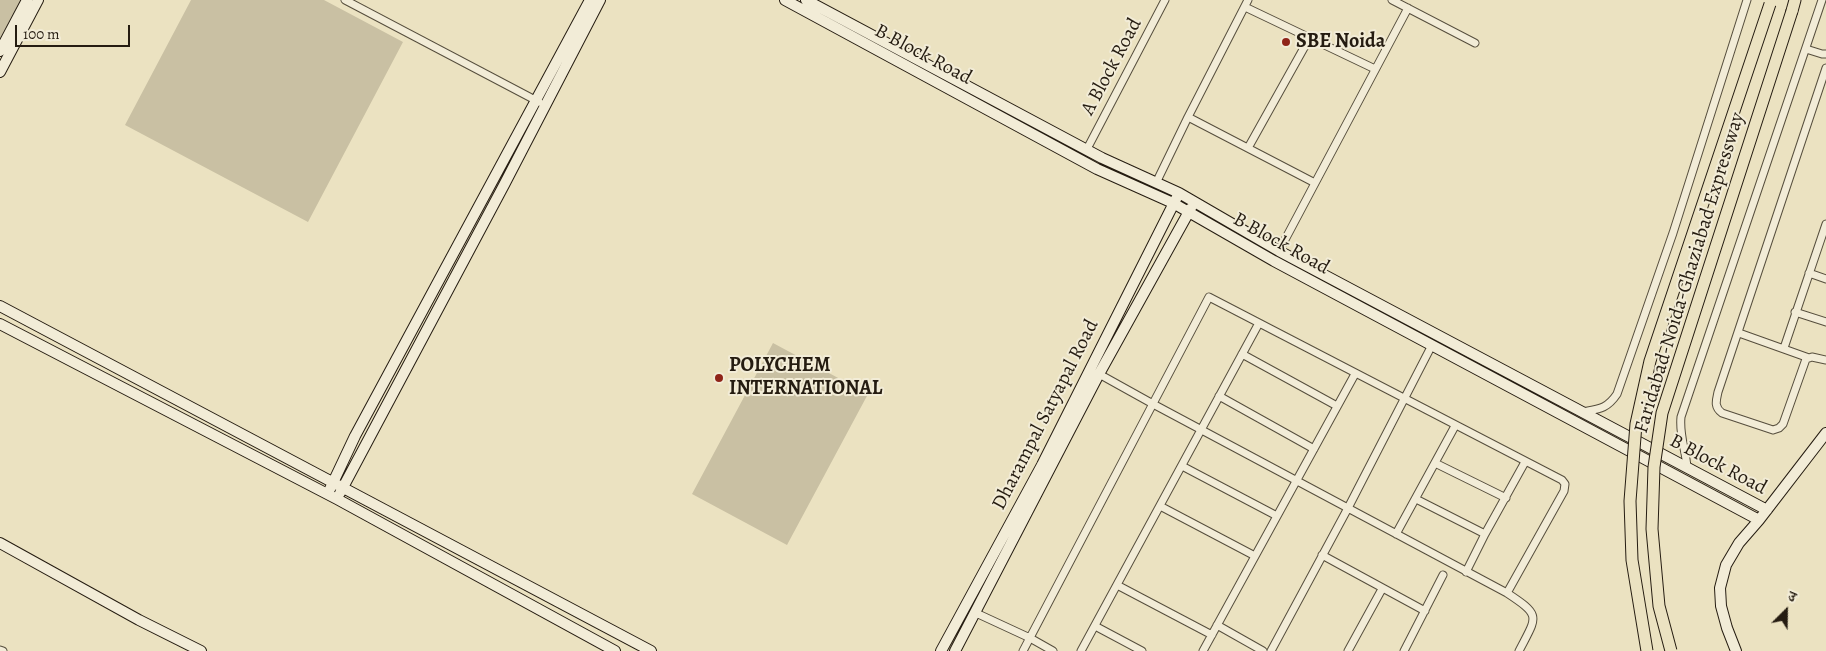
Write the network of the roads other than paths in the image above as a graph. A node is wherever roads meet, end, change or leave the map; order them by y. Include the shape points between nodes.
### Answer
1 (27, 0) edge
2 (38, 0) edge
3 (345, 0) edge
4 (590, 0) edge
5 (600, 0) edge
6 (785, 0) edge
7 (806, 0) edge
8 (1165, 0) edge
9 (1392, 0) edge
10 (1747, 0) edge
11 (1795, 0) edge
12 (1822, 0) edge
13 (1771, 2) edge
14 (1246, 4) edge
15 (1408, 8) junction
16 (1310, 37) junction
17 (1474, 43) dead end
18 (1806, 49) junction
19 (0, 51) edge
20 (1826, 54) edge
21 (1826, 68) edge
22 (1375, 69) junction
23 (0, 72) edge
24 (541, 103) junction
25 (1188, 117) junction
26 (1248, 148) junction
27 (1087, 149) junction
28 (1156, 183) junction
29 (1315, 183) junction
30 (1179, 193) junction
31 (1173, 203) junction
32 (1194, 203) junction
33 (1188, 212) junction
34 (1826, 224) edge
35 (1279, 251) junction
36 (1809, 273) junction
37 (1826, 279) edge
38 (0, 306) edge
39 (1795, 312) junction
40 (1826, 322) edge
41 (1259, 323) junction
42 (0, 324) edge
43 (1739, 333) junction
44 (1432, 345) junction
45 (1784, 348) junction
46 (1242, 354) junction
47 (1809, 358) junction
48 (1826, 360) edge
49 (1099, 374) junction
50 (1355, 374) junction
51 (1219, 396) junction
52 (1403, 399) junction
53 (1153, 404) junction
54 (1337, 406) junction
55 (1581, 412) junction
56 (1456, 426) junction
57 (1201, 430) junction
58 (1826, 433) edge
59 (1314, 449) junction
60 (1525, 462) junction
61 (1435, 463) junction
62 (1182, 466) junction
63 (1687, 468) junction
64 (1297, 481) junction
65 (338, 486) junction
66 (332, 497) junction
67 (1506, 498) junction
68 (1416, 499) junction
69 (1160, 506) junction
70 (1348, 508) junction
71 (1767, 510) junction
72 (1277, 516) junction
73 (1759, 520) junction
74 (1396, 534) junction
75 (1485, 534) junction
76 (0, 543) edge
77 (1322, 555) junction
78 (1255, 556) junction
79 (1466, 572) junction
80 (1443, 575) dead end
81 (1117, 585) junction
82 (1382, 588) junction
83 (1507, 594) junction
84 (1425, 611) junction
85 (976, 614) junction
86 (1218, 625) junction
87 (1095, 626) junction
88 (1212, 635) junction
89 (1030, 638) junction
90 (201, 651) edge
91 (615, 651) edge
92 (651, 651) edge
93 (941, 651) edge
94 (955, 651) edge
95 (1024, 651) edge
96 (1052, 651) edge
97 (1081, 651) edge
98 (1142, 651) edge
99 (1203, 651) edge
100 (1263, 651) edge
101 (1271, 651) edge
102 (1348, 651) edge
103 (1404, 651) edge
104 (1519, 651) edge
105 (1647, 651) edge
106 (1671, 651) edge
107 (1736, 651) edge

1 - 19 street
2 - 23 street
3 - 24 street
4 - 24 street
5 - 24 street
6 - 31 street, B Block Road via 1097,169
7 - 27 street, B Block Road
8 - 27 street, A Block Road
9 - 15 street
10 - 55 street via 1618,394 1602,409
11 - 106 main road, Faridabad-Noida-Ghaziabad Expressway, bridge via 1662,413 1654,467 1652,529 1659,606
12 - 18 street
13 - 105 main road, Faridabad-Noida-Ghaziabad Expressway, bridge via 1650,361 1636,424 1630,501 1632,560
14 - 16 street
14 - 25 street
15 - 17 street
15 - 22 street
16 - 22 street
16 - 26 street
18 - 20 street
18 - 63 street via 1681,417 1680,431
21 - 43 street
22 - 29 street
24 - 65 street via 378,392 349,447
25 - 26 street
25 - 28 street
26 - 29 street
27 - 28 street, B Block Road
28 - 30 street, B Block Road
29 - 35 street
30 - 31 street, Dharampal Satyapal Road
30 - 32 street, B Block Road
31 - 33 street, B Block Road
31 - 93 street, Dharampal Satyapal Road via 1042,465
32 - 33 street, Dharampal Satyapal Road
32 - 35 street, B Block Road
33 - 44 street, B Block Road
33 - 49 street, Dharampal Satyapal Road
34 - 36 street
35 - 55 street, B Block Road
36 - 37 street
36 - 39 street
38 - 65 street
39 - 40 street
39 - 45 street
41 - 46 street
41 - 50 street
41 - 53 street via 1209,297
42 - 66 street
43 - 45 street
43 - 47 street via 1716,403 1722,413 1773,430 1779,428 1804,363
44 - 52 street
44 - 73 street, B Block Road
45 - 47 street
46 - 51 street
46 - 54 street
47 - 48 street
49 - 53 street
49 - 85 street, Dharampal Satyapal Road
50 - 52 street
50 - 54 street
51 - 57 street
51 - 59 street
52 - 56 street
52 - 70 street
53 - 57 street
53 - 89 street
54 - 59 street
55 - 63 street, B Block Road
56 - 60 street
56 - 61 street
57 - 62 street
57 - 64 street
58 - 71 street
59 - 64 street
60 - 67 street
60 - 83 street via 1562,480 1565,488
61 - 67 street
61 - 68 street
62 - 69 street
62 - 72 street
63 - 71 street, B Block Road
64 - 70 street
64 - 72 street
65 - 66 street
65 - 92 street
66 - 91 street
67 - 75 street
68 - 74 street
68 - 75 street
69 - 78 street
69 - 81 street
70 - 74 street
70 - 77 street
71 - 73 street
72 - 78 street
73 - 107 street via 1731,553 1722,576 1721,606
74 - 79 street
75 - 79 street
76 - 90 street via 138,620
77 - 82 street
77 - 101 street
78 - 86 street
79 - 83 street
80 - 84 street
81 - 87 street
81 - 88 street
82 - 84 street
82 - 102 street
83 - 104 street via 1530,608 1533,616 1533,625
84 - 103 street
85 - 89 street
85 - 94 street, Dharampal Satyapal Road
86 - 88 street
86 - 100 street
87 - 97 street
87 - 98 street
88 - 99 street
89 - 95 street
89 - 96 street

